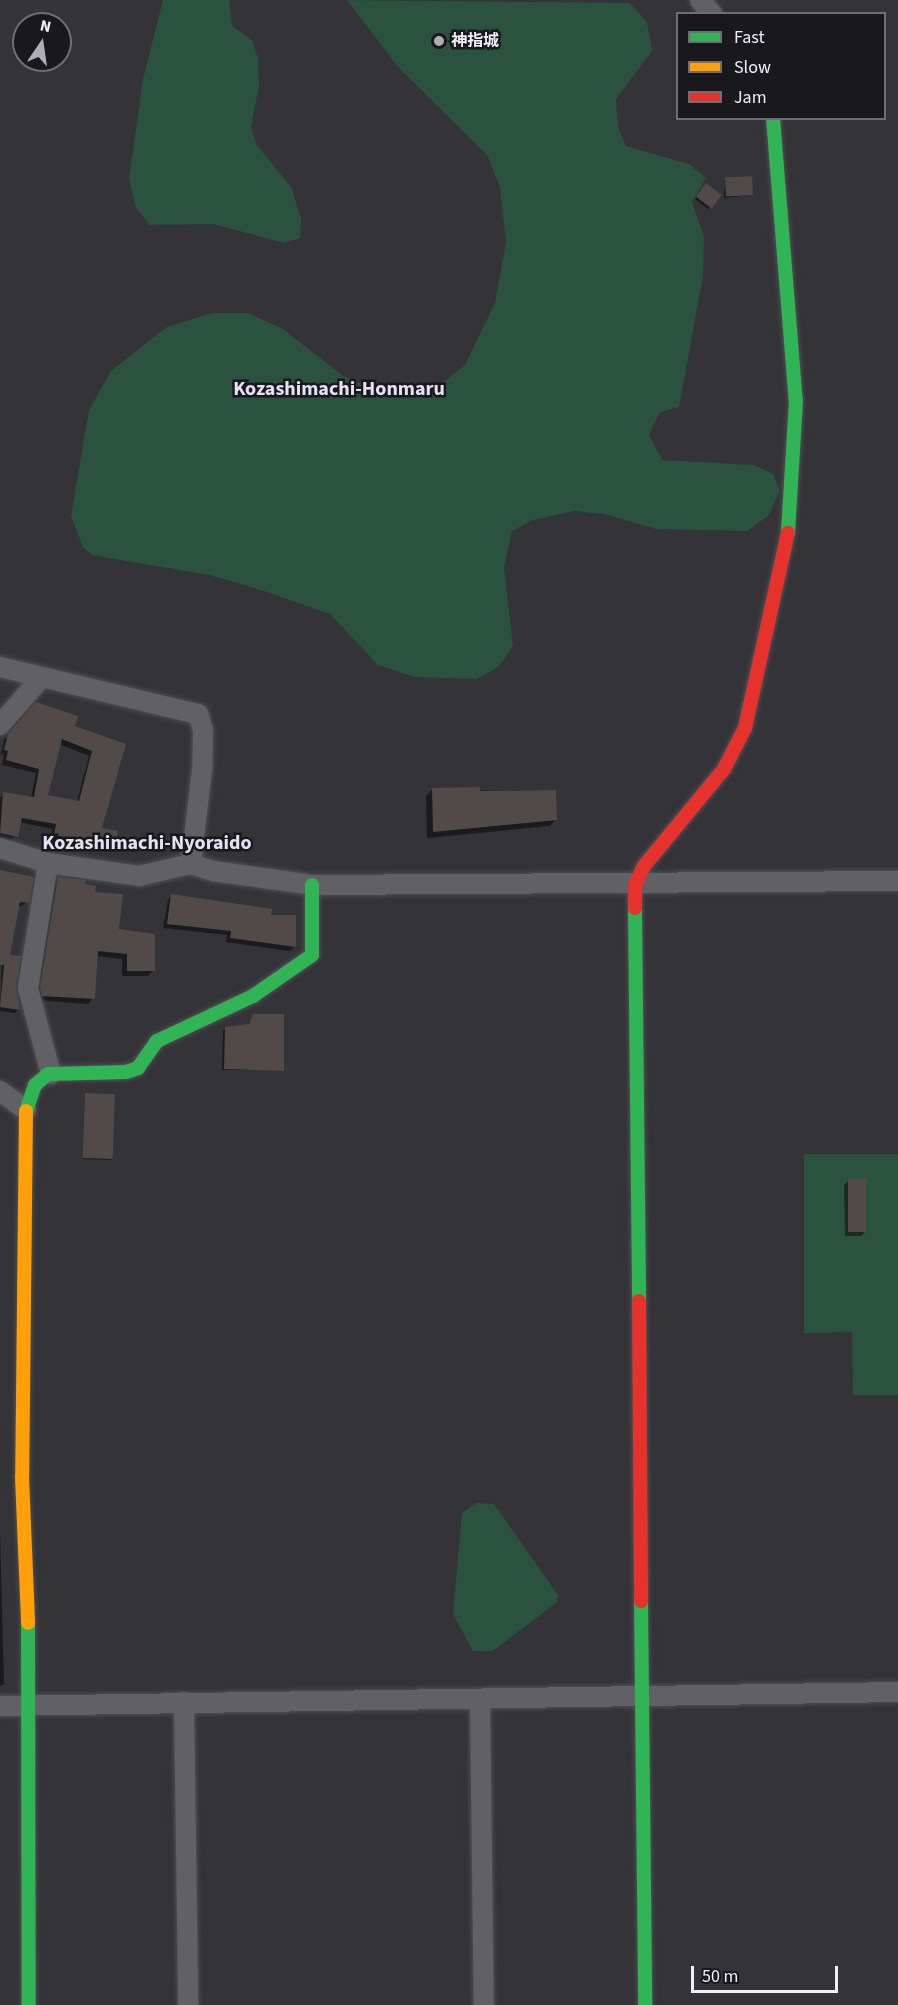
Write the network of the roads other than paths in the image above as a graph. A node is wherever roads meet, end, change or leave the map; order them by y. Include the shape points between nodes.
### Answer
1 (700, 0) edge
2 (710, 12) edge
3 (773, 120) edge
4 (0, 667) edge
5 (41, 678) junction
6 (0, 725) edge
7 (0, 848) edge
8 (48, 863) junction
9 (191, 864) junction
10 (898, 881) edge
11 (312, 885) junction
12 (634, 885) junction
13 (51, 1074) junction
14 (0, 1091) edge
15 (26, 1110) junction
16 (898, 1692) edge
17 (640, 1697) junction
18 (480, 1698) junction
19 (184, 1702) junction
20 (0, 1706) edge
21 (32, 1706) junction
22 (28, 2005) edge
23 (188, 2005) edge
24 (484, 2005) edge
25 (645, 2005) edge

1 - 2 street
3 - 12 street via 796,401 793,501 782,573 745,728 724,768 644,866
4 - 5 street
5 - 6 street
5 - 9 street via 198,714 203,730 202,769
7 - 8 street
8 - 9 street via 139,876
8 - 13 street via 28,988
9 - 11 street
10 - 12 street
11 - 12 street
11 - 13 street via 312,956 253,996 149,1046 138,1068 126,1072
12 - 17 street
13 - 15 street via 35,1084
14 - 15 street
15 - 21 street via 22,1477
16 - 17 street
17 - 18 street
17 - 25 street
18 - 19 street
18 - 24 street
19 - 21 street
19 - 23 street
20 - 21 street
21 - 22 street

